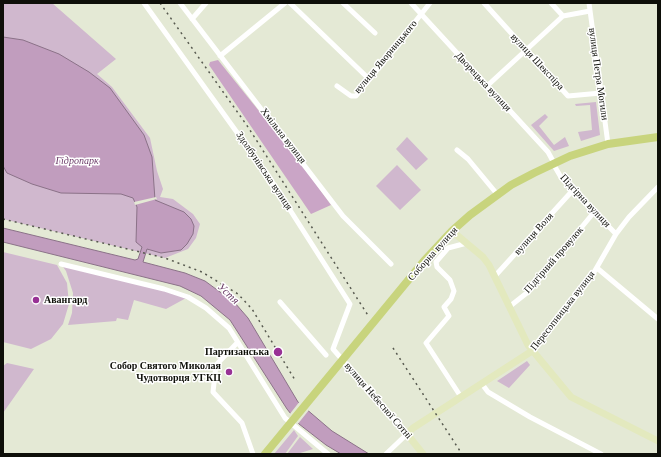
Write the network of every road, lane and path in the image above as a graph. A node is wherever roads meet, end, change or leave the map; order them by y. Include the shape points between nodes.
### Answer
1 (144, 3) edge
2 (180, 3) edge
3 (206, 3) edge
4 (285, 3) edge
5 (290, 3) edge
6 (343, 3) edge
7 (411, 3) edge
8 (430, 3) edge
9 (484, 3) edge
10 (551, 3) edge
11 (589, 3) edge
12 (590, 11) junction
13 (421, 14) junction
14 (563, 16) junction
15 (192, 19) junction
16 (375, 33) dead end
17 (526, 50) junction
18 (220, 56) junction
19 (369, 79) junction
20 (337, 86) dead end
21 (487, 86) junction
22 (601, 92) junction
23 (658, 137) edge
24 (608, 144) junction
25 (457, 150) dead end
26 (554, 165) junction
27 (658, 187) edge
28 (573, 190) junction
29 (497, 194) junction
30 (595, 211) junction
31 (452, 231) junction
32 (616, 234) junction
33 (467, 243) junction
34 (61, 264) dead end
35 (391, 264) dead end
36 (597, 268) junction
37 (494, 276) junction
38 (280, 302) dead end
39 (509, 307) junction
40 (657, 315) edge
41 (237, 343) junction
42 (333, 349) joint
43 (532, 352) junction
44 (326, 355) dead end
45 (482, 384) junction
46 (461, 397) junction
47 (407, 434) junction
48 (658, 440) edge
49 (254, 454) edge
50 (265, 454) edge
51 (328, 454) edge
52 (386, 454) edge
53 (423, 454) edge
54 (601, 454) edge

1 - 42 street, Здолбунівська вулиця via 269,177 350,304
2 - 15 street, Хмільна вулиця
3 - 15 street
4 - 18 street
5 - 19 street
6 - 16 street
7 - 13 street, Дворецька вулиця
8 - 13 street, вулиця Яворницького
9 - 17 street, вулиця Шекспіра
10 - 14 street
11 - 12 street, вулиця Петра Могили
12 - 14 street
12 - 22 street, вулиця Петра Могили
13 - 19 street, вулиця Яворницького
13 - 21 street, Дворецька вулиця
14 - 17 street
15 - 18 street, Хмільна вулиця
17 - 21 street
17 - 22 street, вулиця Шекспіра via 568,96
18 - 35 street, Хмільна вулиця via 343,216
19 - 20 street, вулиця Яворницького via 356,96 351,96
21 - 26 street, Дворецька вулиця via 548,152
22 - 24 street, вулиця Петра Могили
23 - 24 main road, Соборна вулиця
24 - 26 main road, Соборна вулиця via 583,151
25 - 29 street via 468,159
26 - 28 street, Підгірна вулиця via 562,179
26 - 29 main road, Соборна вулиця
27 - 32 street, Пересопницька вулиця via 628,217
28 - 30 street, Підгірна вулиця
28 - 37 street, вулиця Воля
29 - 31 main road, Соборна вулиця
30 - 32 street, Підгірна вулиця
30 - 39 street, Підгірний провулок via 528,292
31 - 33 street
31 - 50 main road, Соборна вулиця
32 - 36 street, Пересопницька вулиця
33 - 37 street via 483,257
33 - 46 street via 448,248 436,262 437,267 450,280 454,291 444,307 449,316 426,343
34 - 41 street via 188,297 229,328
36 - 40 street
36 - 43 street, Пересопницька вулиця
37 - 39 street
38 - 44 street
39 - 43 street
41 - 49 street via 216,365 213,392 242,423
41 - 51 street via 285,418
42 - 47 street, вулиця Небесної Сотні
43 - 45 street, Пересопницька вулиця
43 - 48 street via 571,397
45 - 46 street, Пересопницька вулиця
45 - 54 street via 488,392 530,417
46 - 47 street, Пересопницька вулиця
47 - 52 street, Пересопницька вулиця
47 - 53 street, вулиця Небесної Сотні

